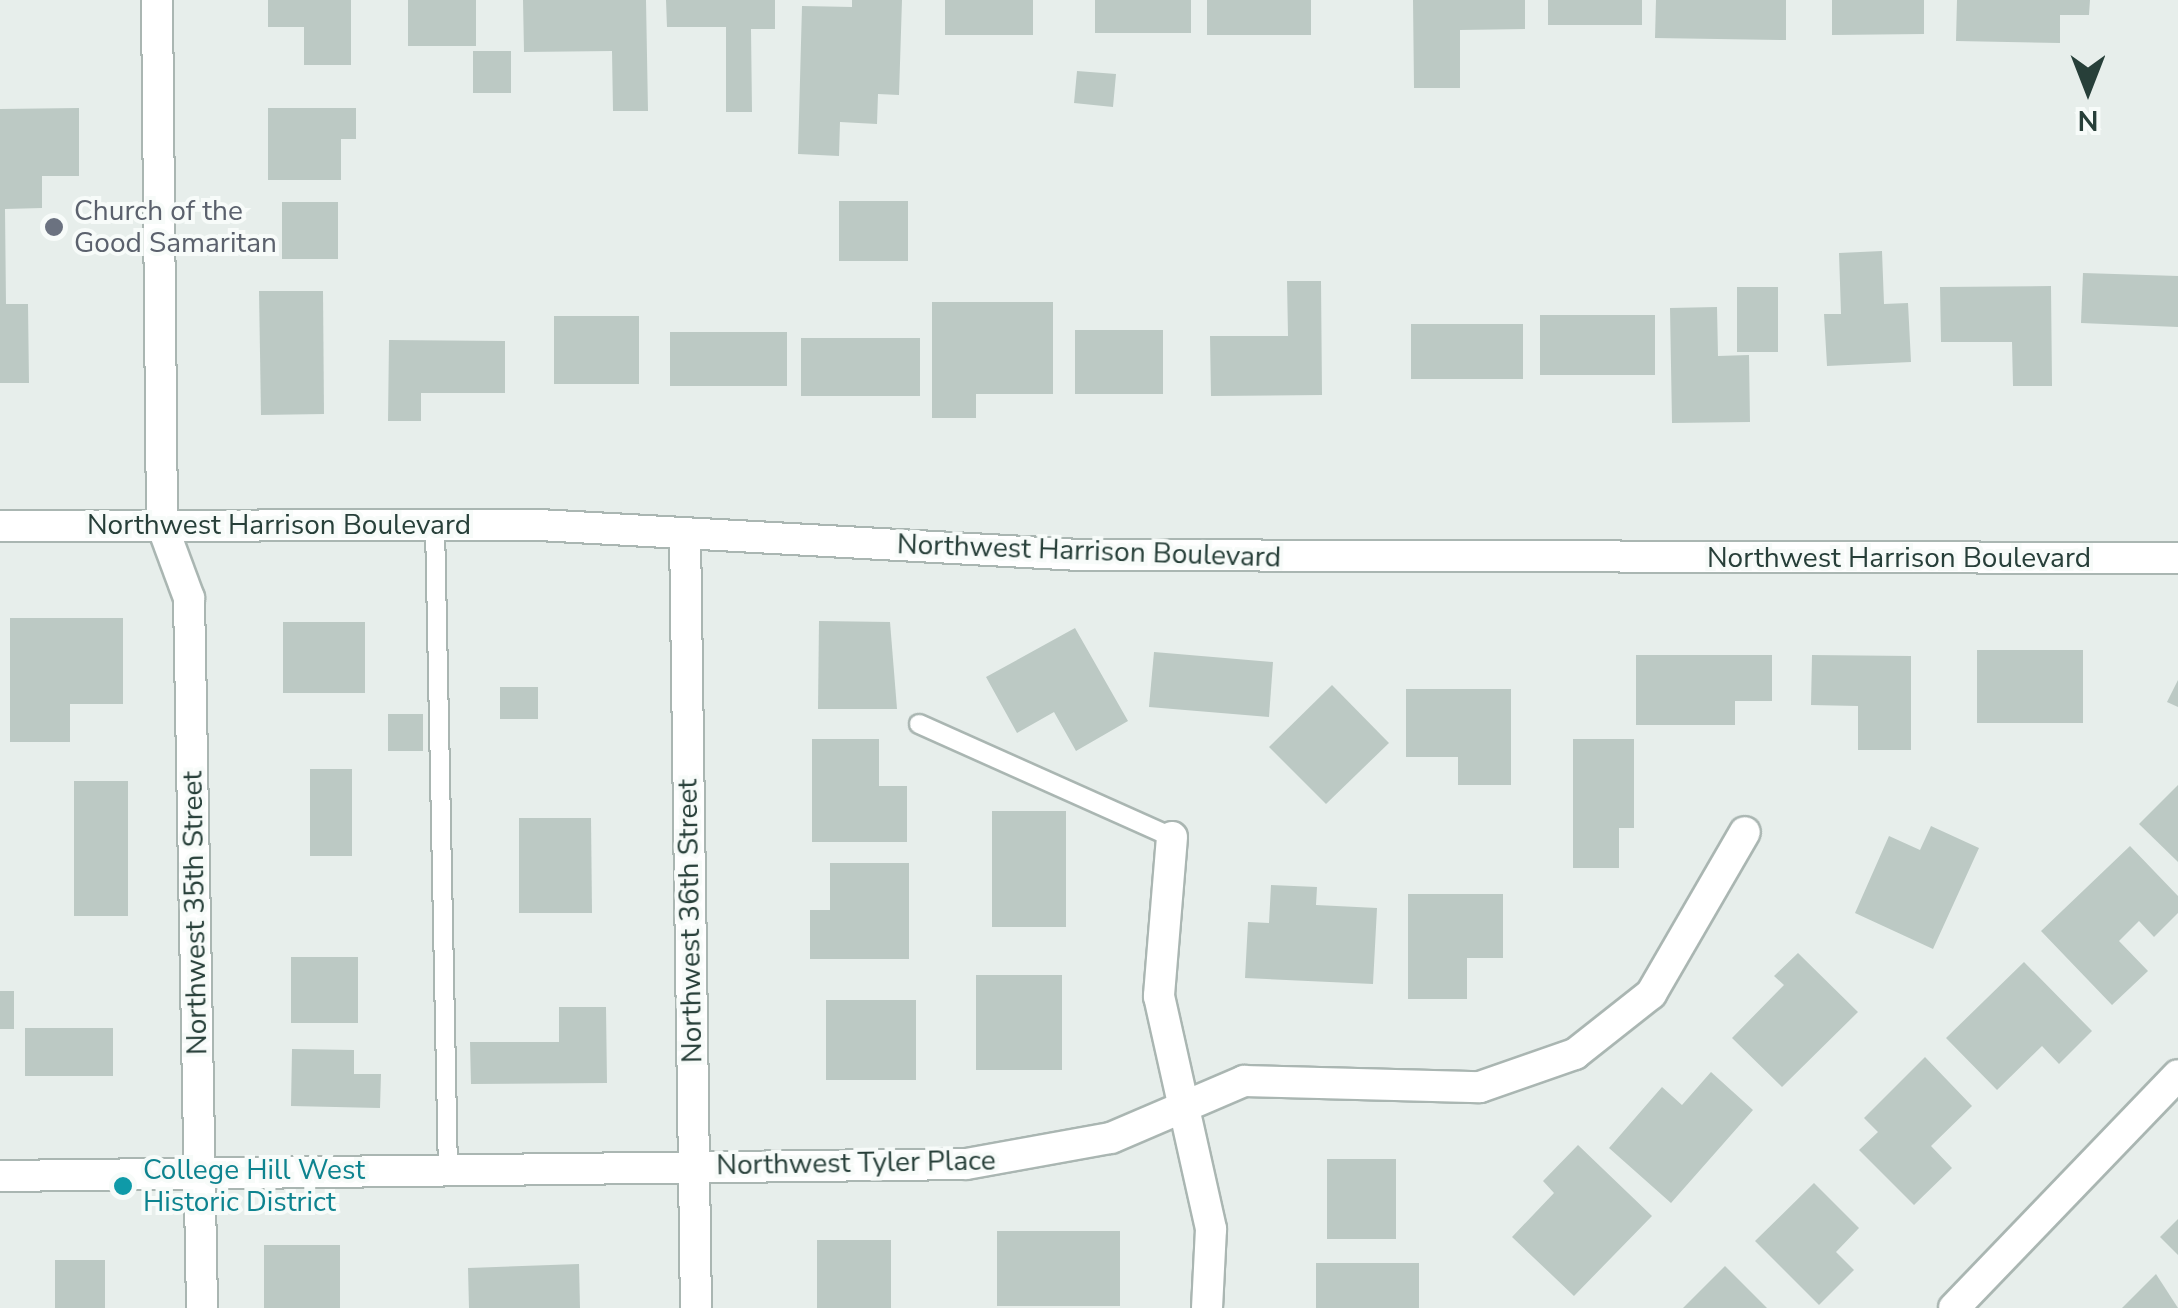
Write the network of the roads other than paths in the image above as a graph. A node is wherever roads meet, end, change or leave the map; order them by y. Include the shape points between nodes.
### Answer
1 (157, 0) edge
2 (162, 524) junction
3 (435, 524) junction
4 (0, 526) edge
5 (685, 533) junction
6 (2178, 558) edge
7 (918, 724) dead end
8 (1746, 832) dead end
9 (1172, 837) joint
10 (2178, 1074) edge
11 (1188, 1101) junction
12 (694, 1168) junction
13 (448, 1172) junction
14 (200, 1175) junction
15 (0, 1176) edge
16 (202, 1308) edge
17 (696, 1308) edge
18 (1207, 1308) edge
19 (1954, 1308) edge

1 - 2 street, Northwest 35th Street
2 - 3 street, Northwest Harrison Boulevard
2 - 4 street, Northwest Harrison Boulevard
2 - 14 street, Northwest 35th Street via 189,598
3 - 5 street, Northwest Harrison Boulevard
3 - 13 lane
5 - 6 street, Northwest Harrison Boulevard via 1079,555
5 - 12 street, Northwest 36th Street
7 - 9 lane
8 - 11 street, Northwest Tyler Place via 1651,994 1575,1054 1480,1087 1282,1076
9 - 11 street via 1158,996
10 - 19 street
11 - 12 street, Northwest Tyler Place via 1110,1138 1025,1158
11 - 18 street via 1211,1228
12 - 13 street, Northwest Tyler Place
12 - 17 street, Northwest 36th Street
13 - 14 street, Northwest Tyler Place
14 - 15 street, Northwest Tyler Place
14 - 16 street, Northwest 35th Street

